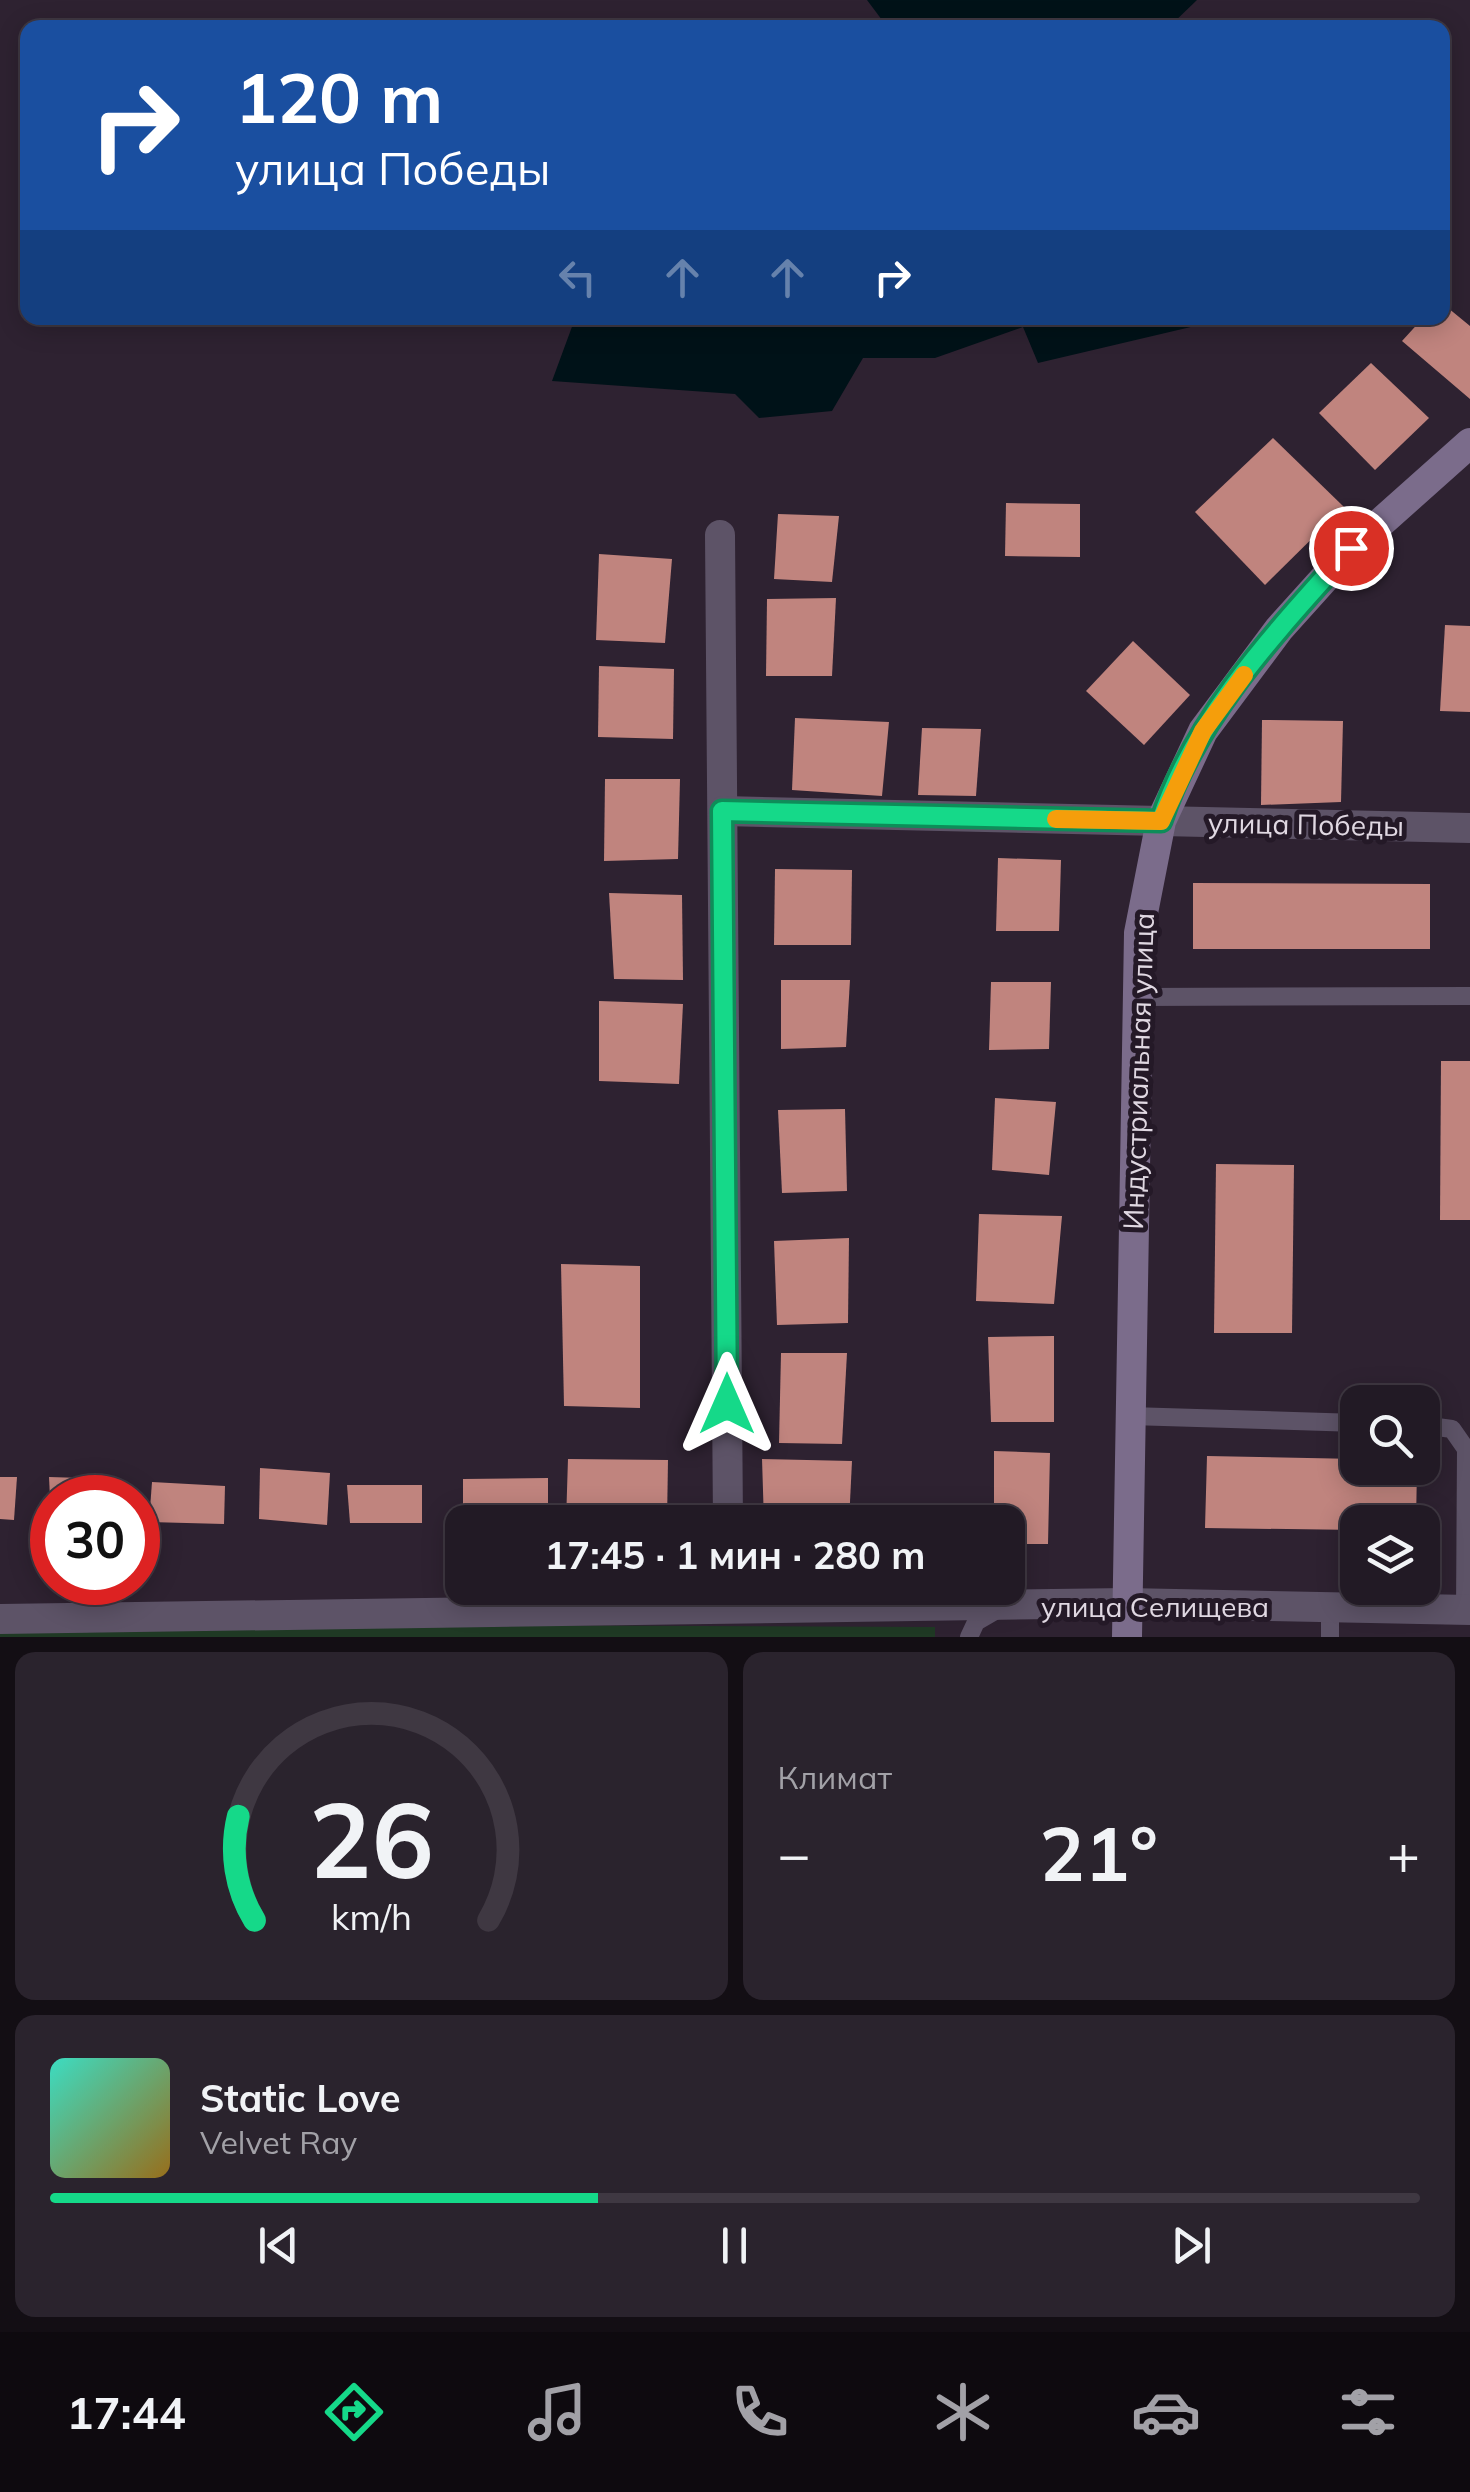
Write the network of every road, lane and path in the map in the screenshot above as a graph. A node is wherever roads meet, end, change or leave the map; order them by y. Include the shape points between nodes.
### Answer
1 (1470, 444) edge
2 (720, 535) dead end
3 (722, 811) junction
4 (1161, 821) junction
5 (1470, 828) edge
6 (1470, 996) edge
7 (1138, 997) junction
8 (1130, 1416) junction
9 (1340, 1422) edge
10 (1440, 1427) edge
11 (728, 1505) edge
12 (1127, 1603) junction
13 (473, 1605) edge
14 (975, 1605) edge
15 (1010, 1606) junction
16 (1468, 1610) edge
17 (0, 1618) edge
18 (1330, 1622) edge
19 (969, 1637) edge
20 (1126, 1637) edge

1 - 4 street, Индустриальная улица via 1351,548 1278,629 1203,731
2 - 3 street
3 - 4 street, улица Победы
3 - 11 street
4 - 5 street, улица Победы
4 - 7 street, Индустриальная улица via 1144,892
6 - 7 lane
7 - 8 street, Индустриальная улица
8 - 9 lane
8 - 12 street, Индустриальная улица
10 - 16 lane via 1452,1429 1466,1448
12 - 15 street, улица Селищева
12 - 18 street, улица Селищева
12 - 20 street, Индустриальная улица
13 - 17 street, улица Селищева
14 - 15 street, улица Селищева
15 - 19 lane via 985,1614
16 - 18 street, улица Селищева

